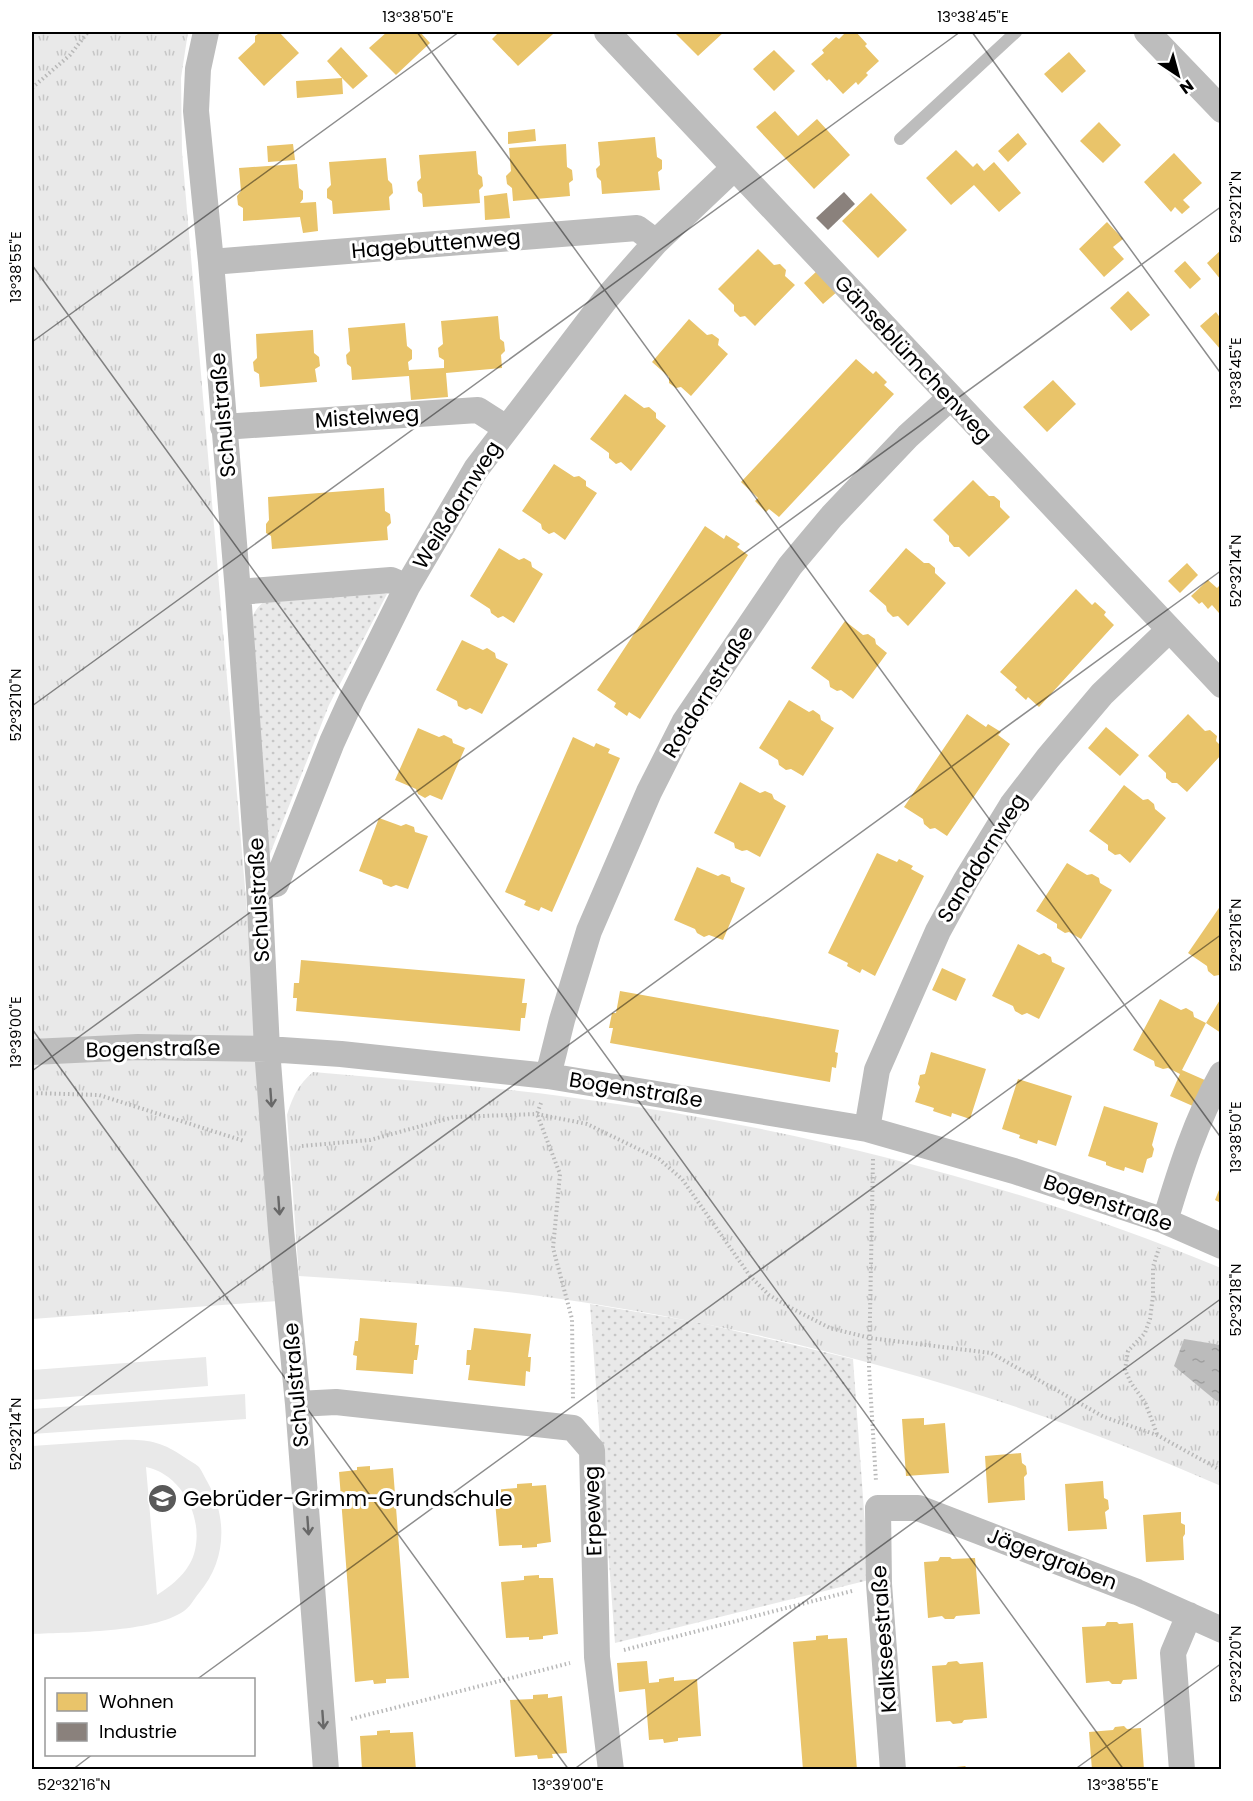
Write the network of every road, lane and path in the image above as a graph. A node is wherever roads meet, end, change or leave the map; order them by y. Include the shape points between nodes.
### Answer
1 (88, 32) edge
2 (206, 32) edge
3 (607, 32) edge
4 (1016, 32) edge
5 (1156, 35) edge
6 (32, 88) edge
7 (1221, 110) edge
8 (900, 139) dead end
9 (734, 168) junction
10 (656, 242) junction
11 (211, 262) junction
12 (950, 398) junction
13 (224, 427) junction
14 (506, 428) junction
15 (407, 587) junction
16 (238, 592) junction
17 (1169, 630) junction
18 (1221, 686) edge
19 (259, 886) junction
20 (267, 1049) junction
21 (32, 1052) edge
22 (1221, 1074) edge
23 (548, 1076) junction
24 (867, 1129) junction
25 (1165, 1221) junction
26 (1221, 1246) edge
27 (1153, 1268) dead end
28 (870, 1338) junction
29 (298, 1404) junction
30 (573, 1428) junction
31 (1157, 1435) junction
32 (1221, 1471) edge
33 (878, 1508) junction
34 (1189, 1615) junction
35 (1221, 1630) edge
36 (326, 1770) edge
37 (611, 1770) edge
38 (893, 1770) edge
39 (1182, 1770) edge

1 - 6 path via 70,55
2 - 11 street, Schulstraße via 196,106
3 - 9 street, Gänseblümchenweg
4 - 8 lane
5 - 7 street
9 - 10 street, Weißdornweg
9 - 12 street, Gänseblümchenweg
10 - 11 street, Hagebuttenweg via 637,228
10 - 14 street, Weißdornweg via 605,300
11 - 13 street, Schulstraße
12 - 17 street, Gänseblümchenweg
12 - 23 street, Rotdornstraße via 908,436 790,566 685,721 648,792 589,931
13 - 14 street, Mistelweg via 478,410
13 - 16 street, Schulstraße
14 - 15 street, Weißdornweg via 476,469
15 - 16 street via 391,579
15 - 19 street, Weißdornweg via 332,742 276,884
16 - 19 street, Schulstraße
17 - 18 street, Gänseblümchenweg
17 - 24 street, Sanddornweg via 1102,694 1048,758 1012,805 972,871 938,931 877,1070
19 - 20 street, Schulstraße
20 - 21 street, Bogenstraße via 138,1047
20 - 23 street, Bogenstraße
20 -> 29 street, Schulstraße
22 - 25 street via 1184,1160
23 - 24 street, Bogenstraße
24 - 25 street, Bogenstraße
24 - 28 path via 873,1161
25 - 26 street, Bogenstraße
27 - 31 path via 1150,1319 1145,1333 1128,1352 1125,1370 1145,1402
28 - 30 path via 830,1328 769,1295 750,1276 682,1179 659,1159 587,1124 537,1113 560,1174 553,1248 572,1319
28 - 31 path via 991,1353 1104,1417
28 - 33 path via 868,1368
29 - 30 street via 336,1402
29 -> 36 street, Schulstraße
30 - 37 street, Erpeweg via 592,1450 597,1657
31 - 32 path
33 - 34 street, Jägergraben via 918,1508
33 - 38 street, Kalkseestraße via 879,1584
34 - 35 street, Jägergraben
34 - 39 street via 1173,1653

